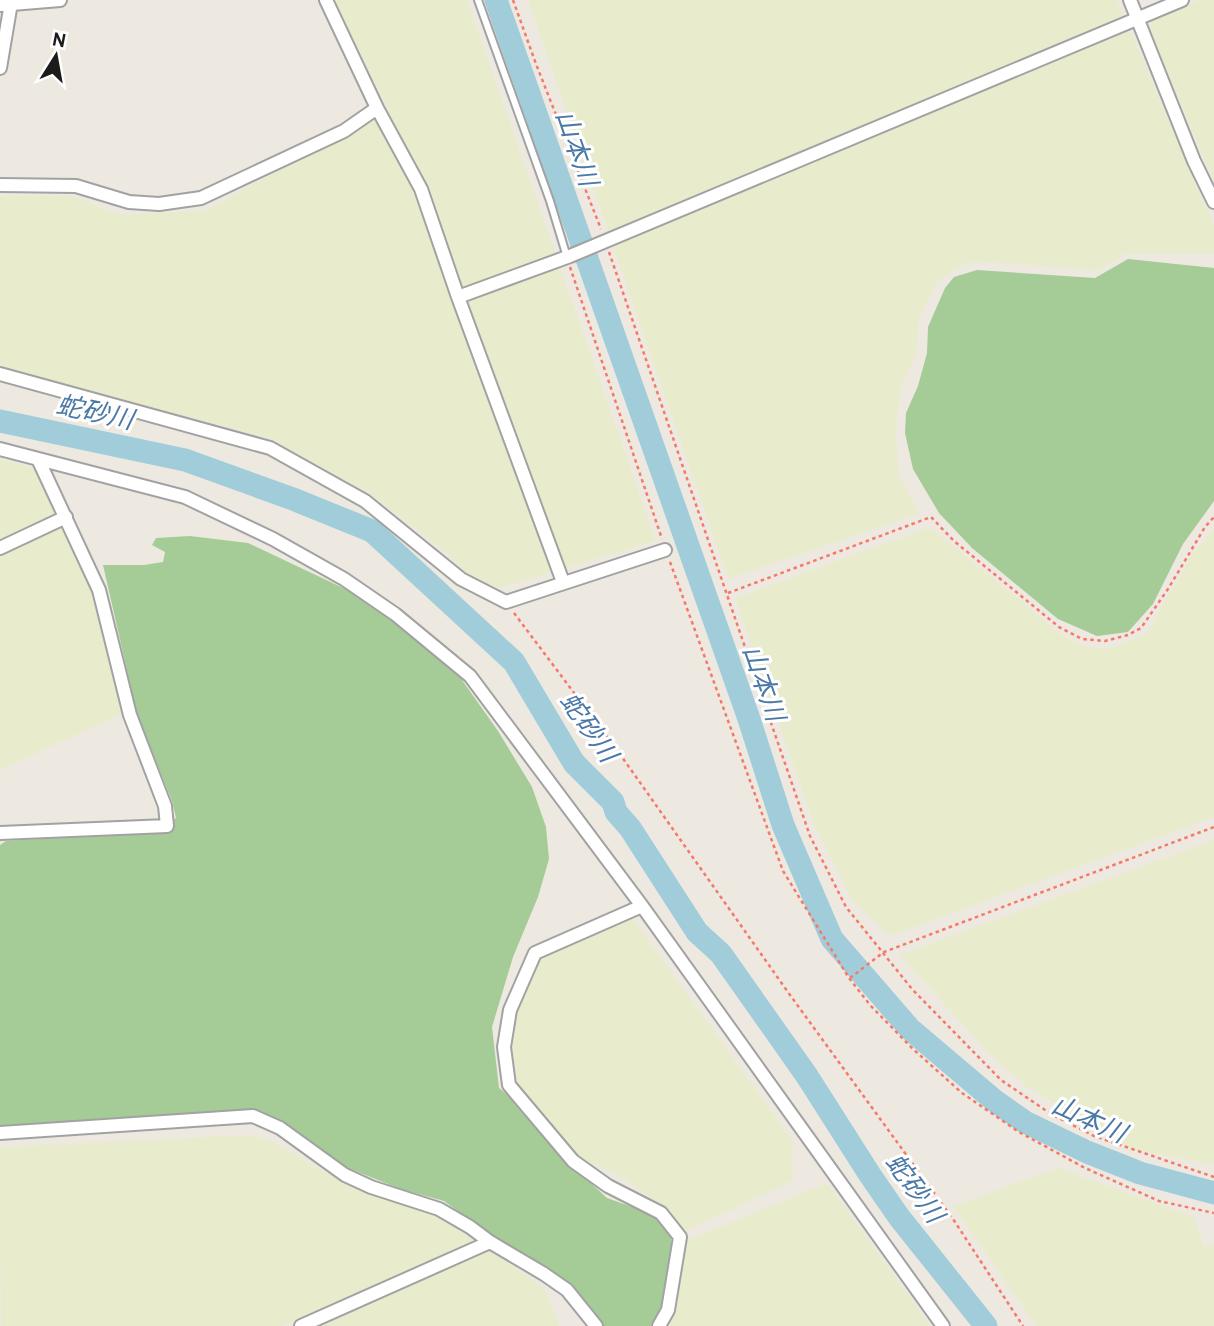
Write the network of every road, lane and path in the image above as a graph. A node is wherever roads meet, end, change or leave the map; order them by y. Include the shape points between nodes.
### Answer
1 (60, 0) edge
2 (326, 0) edge
3 (478, 0) edge
4 (513, 0) edge
5 (1130, 0) edge
6 (1182, 0) edge
7 (6, 4) edge
8 (1138, 18) junction
9 (0, 68) edge
10 (377, 108) junction
11 (0, 185) edge
12 (1214, 202) edge
13 (602, 242) junction
14 (569, 256) junction
15 (458, 297) junction
16 (0, 374) edge
17 (0, 449) edge
18 (38, 459) junction
19 (66, 517) junction
20 (1214, 517) edge
21 (0, 548) edge
22 (665, 550) junction
23 (563, 582) junction
24 (728, 593) junction
25 (506, 602) junction
26 (1214, 827) edge
27 (0, 833) edge
28 (642, 906) junction
29 (884, 952) junction
30 (849, 978) junction
31 (0, 1133) edge
32 (1214, 1177) edge
33 (1214, 1213) edge
34 (490, 1242) junction
35 (301, 1326) edge
36 (596, 1326) edge
37 (659, 1326) edge
38 (943, 1326) edge
39 (1023, 1326) edge

1 - 7 street
2 - 10 street
3 - 14 lane
4 - 13 path
5 - 8 street
6 - 8 street
7 - 9 street
8 - 12 street
8 - 13 street
10 - 11 street via 344,131 201,198 159,204 129,202 76,186
10 - 15 street via 421,189
13 - 14 street
13 - 24 path
14 - 15 street
14 - 22 path
15 - 23 street
16 - 25 street via 270,448 365,501 461,579
17 - 18 street
18 - 19 street
18 - 28 street via 185,497 273,539 395,614 470,676
19 - 21 street
19 - 27 street via 99,590 130,715 165,806 167,827
20 - 24 path via 1141,628 1105,641 1082,639 1059,627 931,517
22 - 23 street
22 - 30 path via 783,871
23 - 25 street
24 - 29 path via 810,836 846,907
25 - 39 path via 953,1219
26 - 29 path
28 - 37 street via 535,953 510,1010 504,1047 509,1085 573,1161 608,1186 661,1213 680,1237 668,1310
28 - 38 street
29 - 30 path
29 - 32 path via 912,989 1001,1080 1094,1136
30 - 33 path via 870,1005 962,1093 1019,1132 1159,1201
31 - 34 street via 253,1116 280,1128 345,1175 439,1209
34 - 35 street
34 - 36 street via 567,1290

